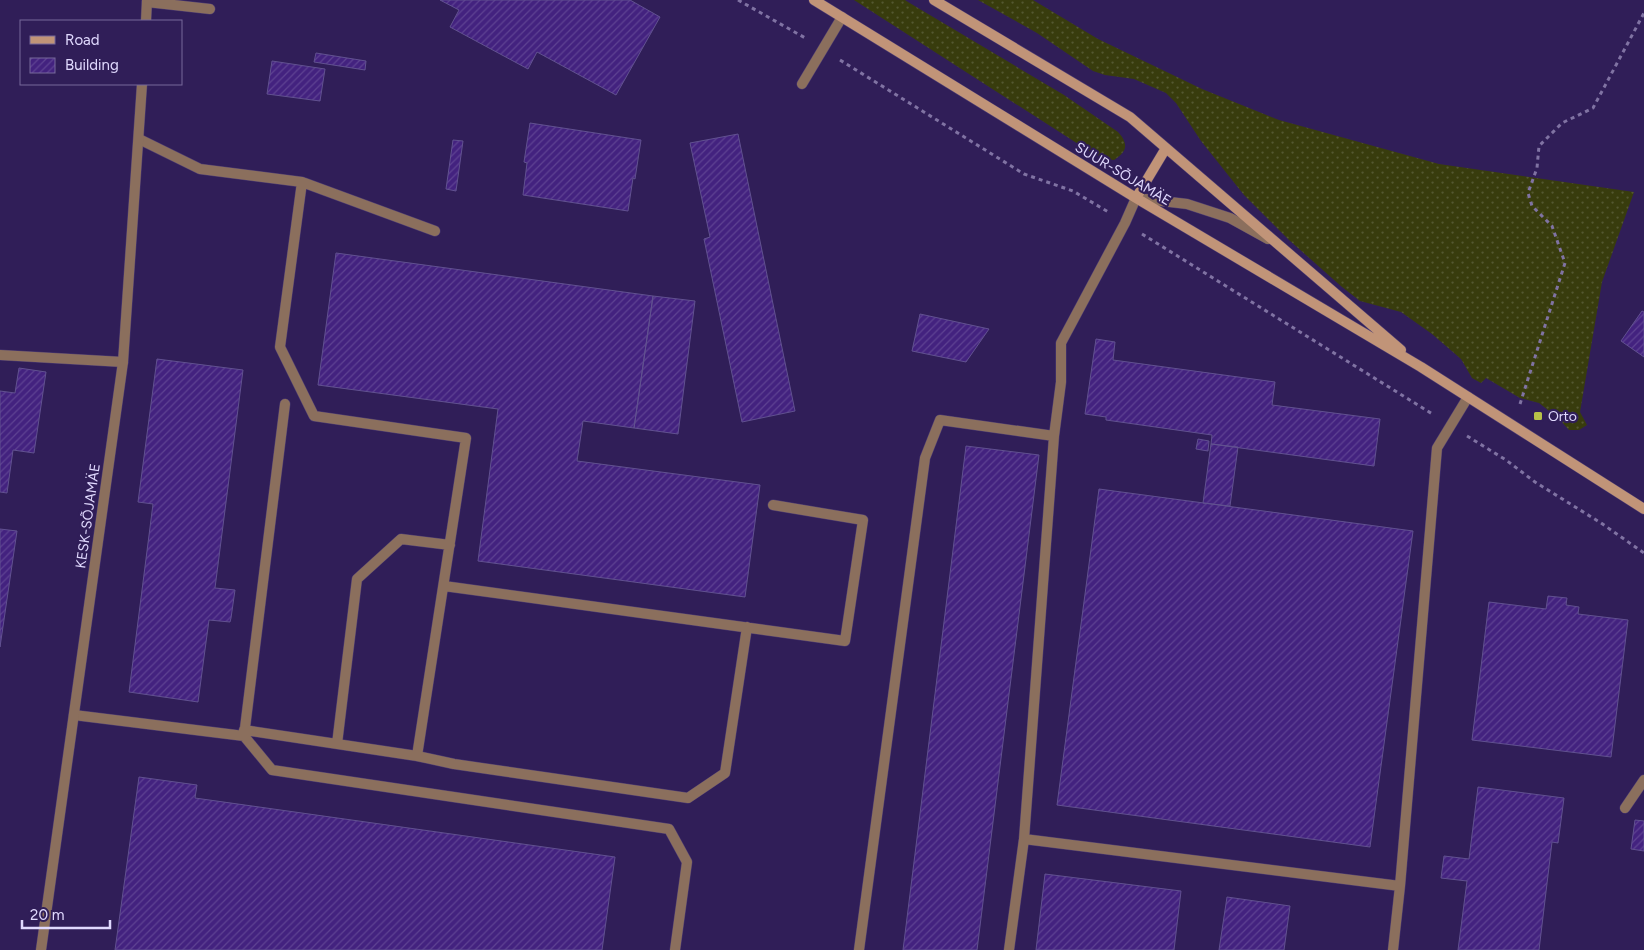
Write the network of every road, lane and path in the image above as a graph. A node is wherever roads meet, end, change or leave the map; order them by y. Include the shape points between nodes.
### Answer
1 (738, 0) edge
2 (814, 0) edge
3 (934, 0) edge
4 (147, 1) edge
5 (210, 9) dead end
6 (1644, 13) edge
7 (842, 17) junction
8 (146, 20) edge
9 (823, 49) junction
10 (802, 84) dead end
11 (142, 85) edge
12 (139, 139) junction
13 (1166, 148) junction
14 (302, 182) junction
15 (1136, 198) junction
16 (1105, 210) dead end
17 (434, 231) dead end
18 (1164, 247) dead end
19 (1282, 247) junction
20 (0, 355) edge
21 (123, 362) junction
22 (1421, 367) junction
23 (1468, 396) junction
24 (285, 404) dead end
25 (1520, 404) dead end
26 (1450, 426) junction
27 (1054, 436) junction
28 (773, 505) dead end
29 (1644, 509) edge
30 (450, 545) junction
31 (1644, 553) edge
32 (444, 586) junction
33 (747, 627) junction
34 (74, 715) junction
35 (244, 733) junction
36 (337, 744) junction
37 (417, 756) junction
38 (1644, 780) edge
39 (1624, 808) dead end
40 (1024, 839) junction
41 (1400, 886) junction
42 (42, 950) edge
43 (675, 950) edge
44 (859, 950) edge
45 (1009, 950) edge
46 (1393, 950) edge

1 - 9 path
2 - 7 main road, SUUR-SÕJAMÄE
3 - 13 main road, SUUR-SÕJAMÄE via 1130,117
4 - 5 street
4 - 8 street
6 - 25 path via 1593,108 1562,123 1539,146 1528,193 1532,206 1552,226 1565,263
7 - 9 street
7 - 15 main road, SUUR-SÕJAMÄE
9 - 10 street
9 - 16 path via 1024,174 1073,191
11 - 12 street, KESK-SÕJAMÄE
12 - 14 street via 200,169
12 - 21 street, KESK-SÕJAMÄE
13 - 15 main road
13 - 19 main road, SUUR-SÕJAMÄE
14 - 17 street
14 - 30 street via 280,347 314,416 466,438
15 - 19 street via 1187,204 1230,218
15 - 22 main road, SUUR-SÕJAMÄE
15 - 27 street via 1060,343 1061,382
18 - 26 path
19 - 22 main road, SUUR-SÕJAMÄE
20 - 21 street
21 - 34 street, KESK-SÕJAMÄE
22 - 23 main road, SUUR-SÕJAMÄE
23 - 26 street
23 - 29 main road, SUUR-SÕJAMÄE
24 - 35 street
26 - 31 path
26 - 41 street via 1437,448
27 - 40 street
27 - 44 street via 940,420 925,458
28 - 33 street via 862,520 845,640
30 - 32 street
30 - 36 street via 401,539 357,579
32 - 33 street
32 - 37 street
33 - 37 street via 725,773 688,798
34 - 35 street
34 - 42 street, KESK-SÕJAMÄE
35 - 36 street
35 - 43 street via 272,770 669,829 688,862
36 - 37 street
38 - 39 street
40 - 41 street
40 - 45 street
41 - 46 street

